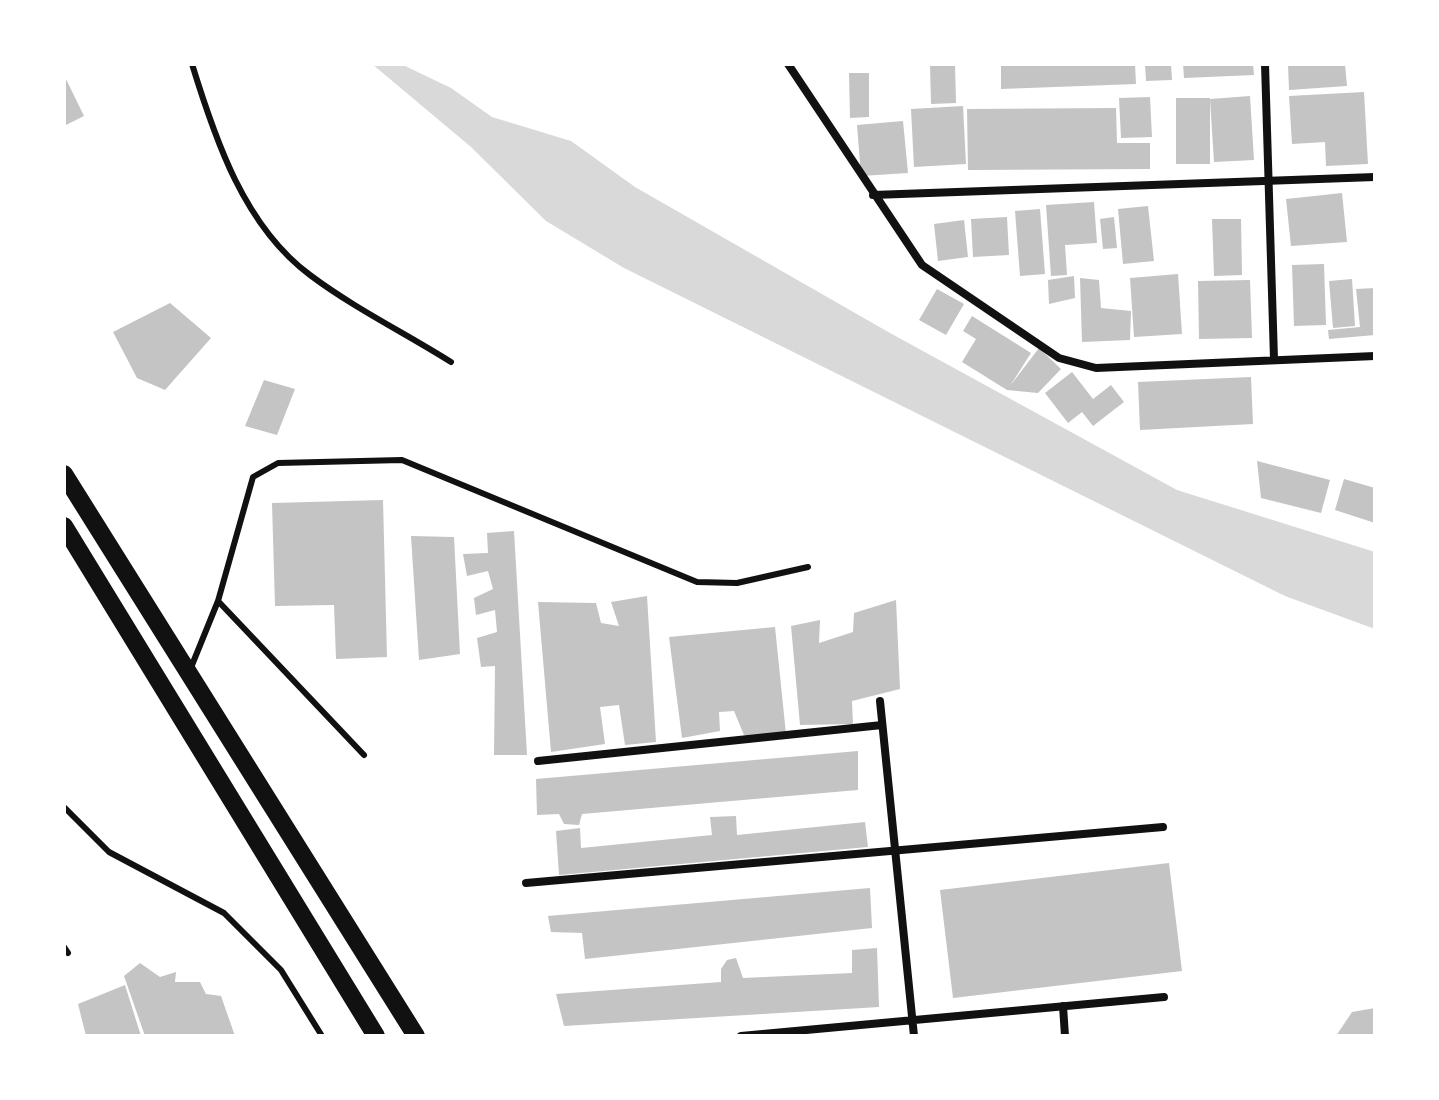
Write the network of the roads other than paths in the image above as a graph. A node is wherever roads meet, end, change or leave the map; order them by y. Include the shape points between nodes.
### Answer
1 (192, 64) edge
2 (788, 64) edge
3 (1265, 64) edge
4 (1375, 177) edge
5 (1269, 180) junction
6 (873, 195) junction
7 (1375, 356) edge
8 (1274, 359) junction
9 (451, 362) dead end
10 (64, 474) edge
11 (64, 526) edge
12 (808, 567) dead end
13 (218, 601) junction
14 (189, 672) junction
15 (880, 701) dead end
16 (882, 725) junction
17 (364, 755) dead end
18 (538, 761) dead end
19 (64, 807) edge
20 (1163, 827) dead end
21 (895, 850) junction
22 (526, 883) dead end
23 (1164, 997) dead end
24 (1063, 1006) junction
25 (912, 1020) junction
26 (322, 1036) edge
27 (376, 1036) edge
28 (416, 1036) edge
29 (742, 1036) edge
30 (914, 1036) edge
31 (1065, 1036) edge

1 - 9 lane via 214,136 259,222 308,274
2 - 6 street
3 - 5 street
4 - 5 street
5 - 6 street
5 - 8 street
6 - 8 street via 922,265 1059,358 1096,368
7 - 8 street
10 - 14 highway
11 - 27 highway
12 - 13 lane via 737,583 697,582 402,460 278,463 253,477
13 - 14 lane
13 - 17 lane
14 - 28 highway
15 - 16 street
16 - 18 street
16 - 21 street
19 - 26 lane via 109,852 224,913 281,970
20 - 21 street
21 - 22 street
21 - 25 street
23 - 24 street
24 - 25 street
24 - 31 street
25 - 29 street
25 - 30 street

